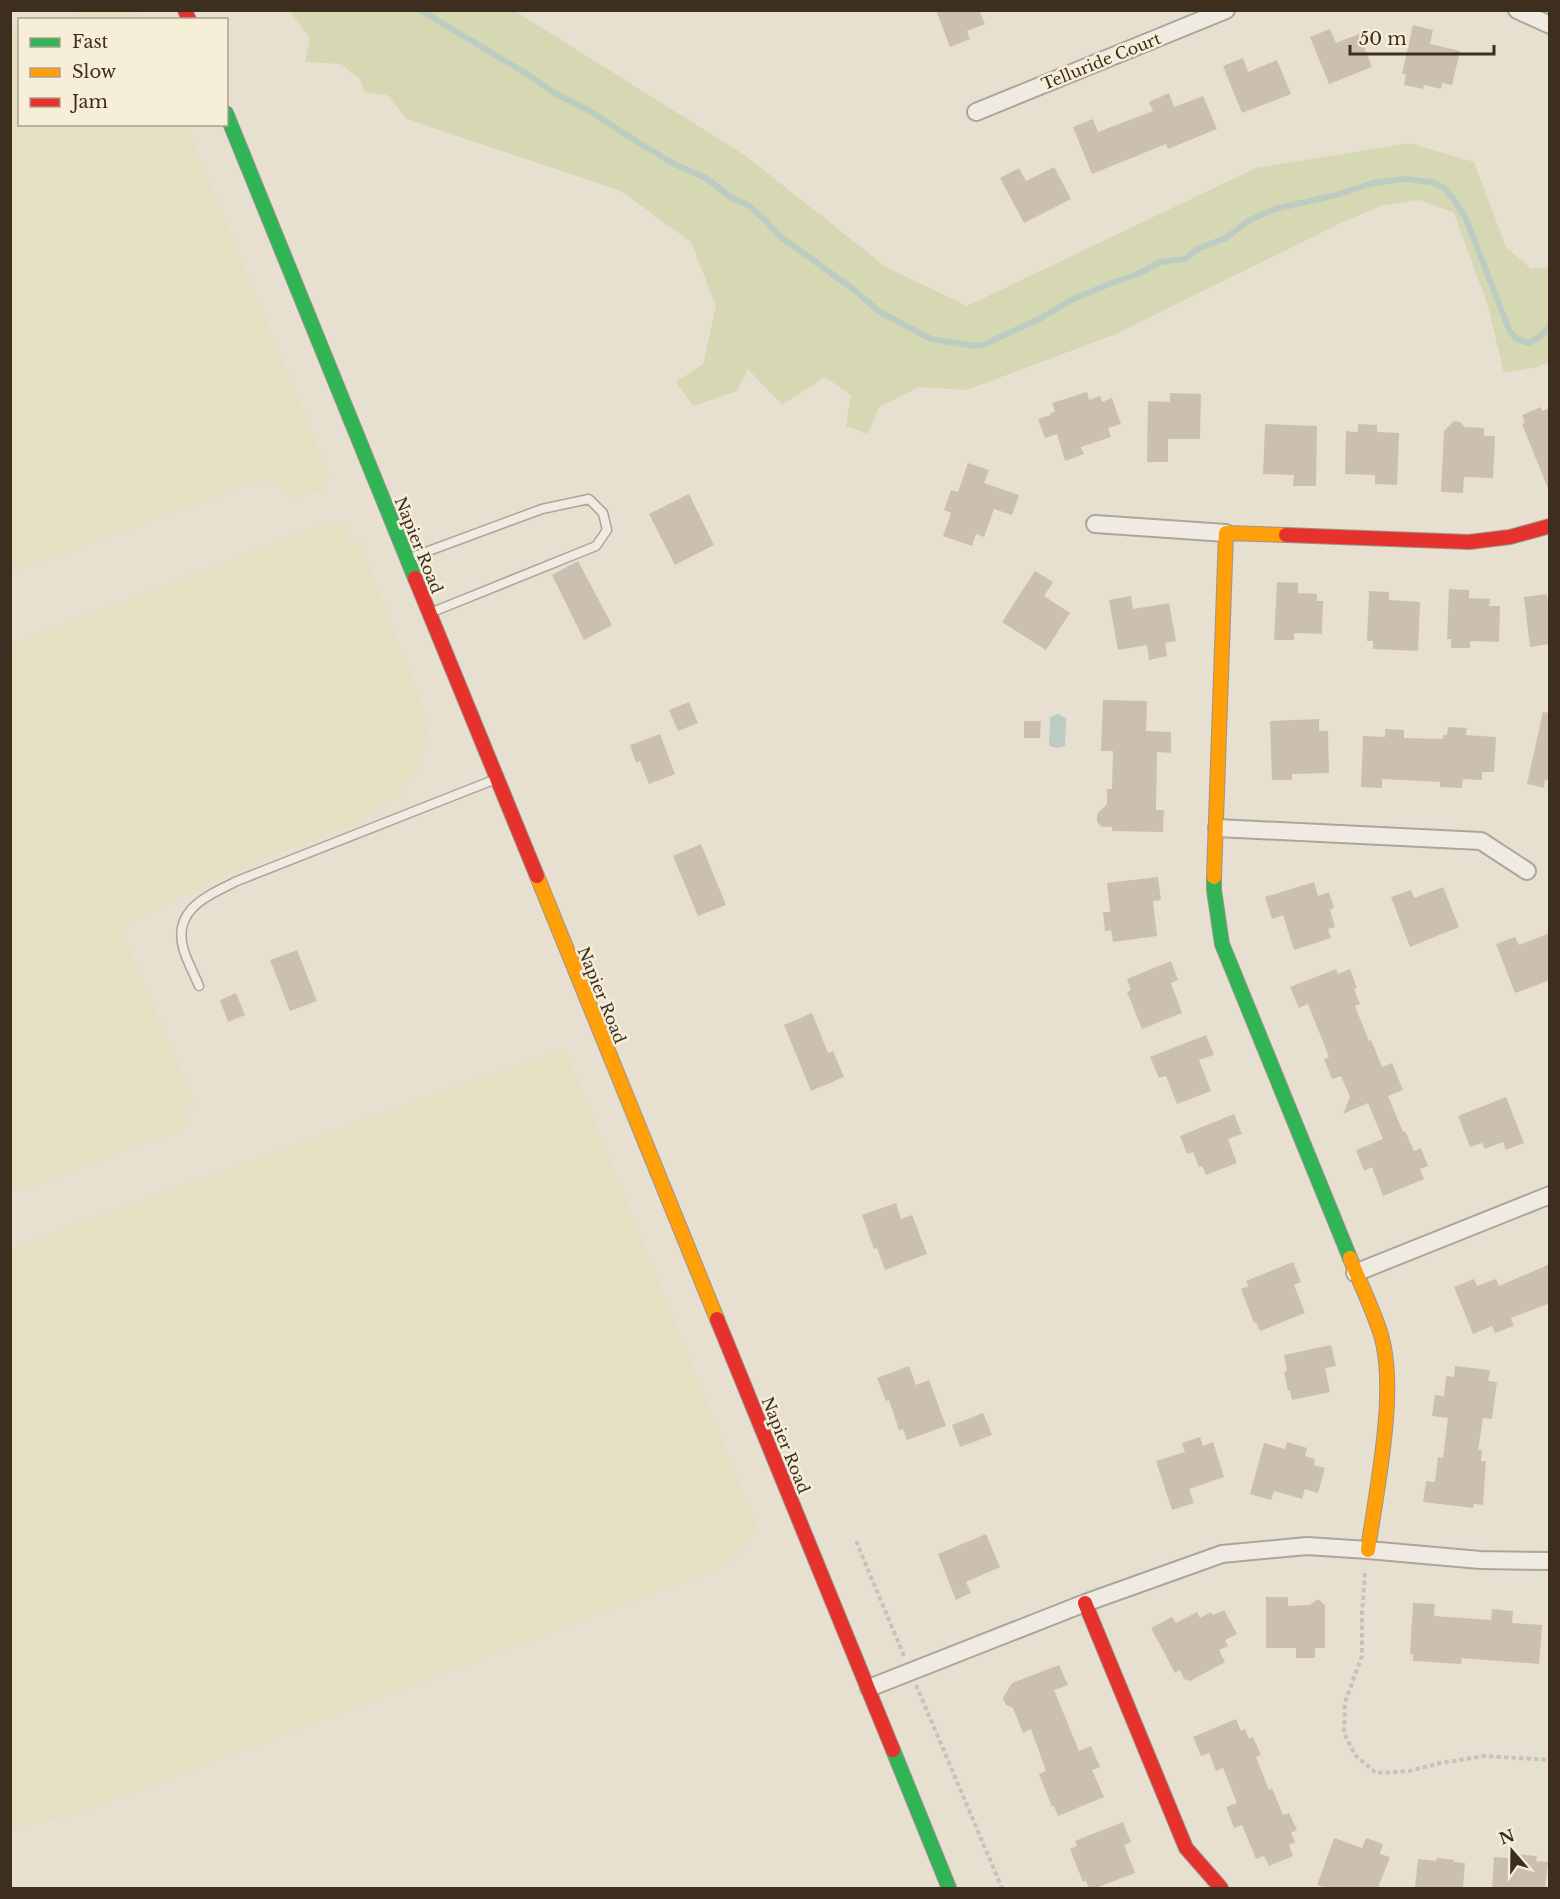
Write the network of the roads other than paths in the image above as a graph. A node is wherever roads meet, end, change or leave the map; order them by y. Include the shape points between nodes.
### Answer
1 (1226, 10) edge
2 (1517, 10) edge
3 (1550, 25) edge
4 (976, 112) dead end
5 (228, 118) edge
6 (1095, 525) dead end
7 (1550, 526) edge
8 (1226, 533) junction
9 (407, 559) junction
10 (429, 614) junction
11 (496, 779) junction
12 (1217, 828) junction
13 (1527, 871) dead end
14 (199, 986) dead end
15 (1550, 1195) edge
16 (1356, 1273) junction
17 (1368, 1550) junction
18 (1550, 1561) edge
19 (1085, 1603) junction
20 (869, 1688) junction
21 (949, 1888) edge
22 (1221, 1888) edge

1 - 4 street, Telluride Court
2 - 3 street
5 - 9 street, Napier Road
6 - 8 street
7 - 8 street via 1502,540 1469,542
8 - 12 street
9 - 10 street, Napier Road
9 - 10 lane via 542,509 589,499 603,513 607,530 596,546
10 - 11 street, Napier Road
11 - 14 lane via 212,894 183,920 180,934
11 - 20 street, Napier Road
12 - 13 street via 1481,841
12 - 16 street via 1214,890 1222,944
15 - 16 street
16 - 17 street via 1381,1335 1386,1368 1384,1429
17 - 18 street via 1480,1560
17 - 19 street via 1307,1546 1222,1554
19 - 20 street
19 - 22 street via 1186,1848
20 - 21 street, Napier Road

